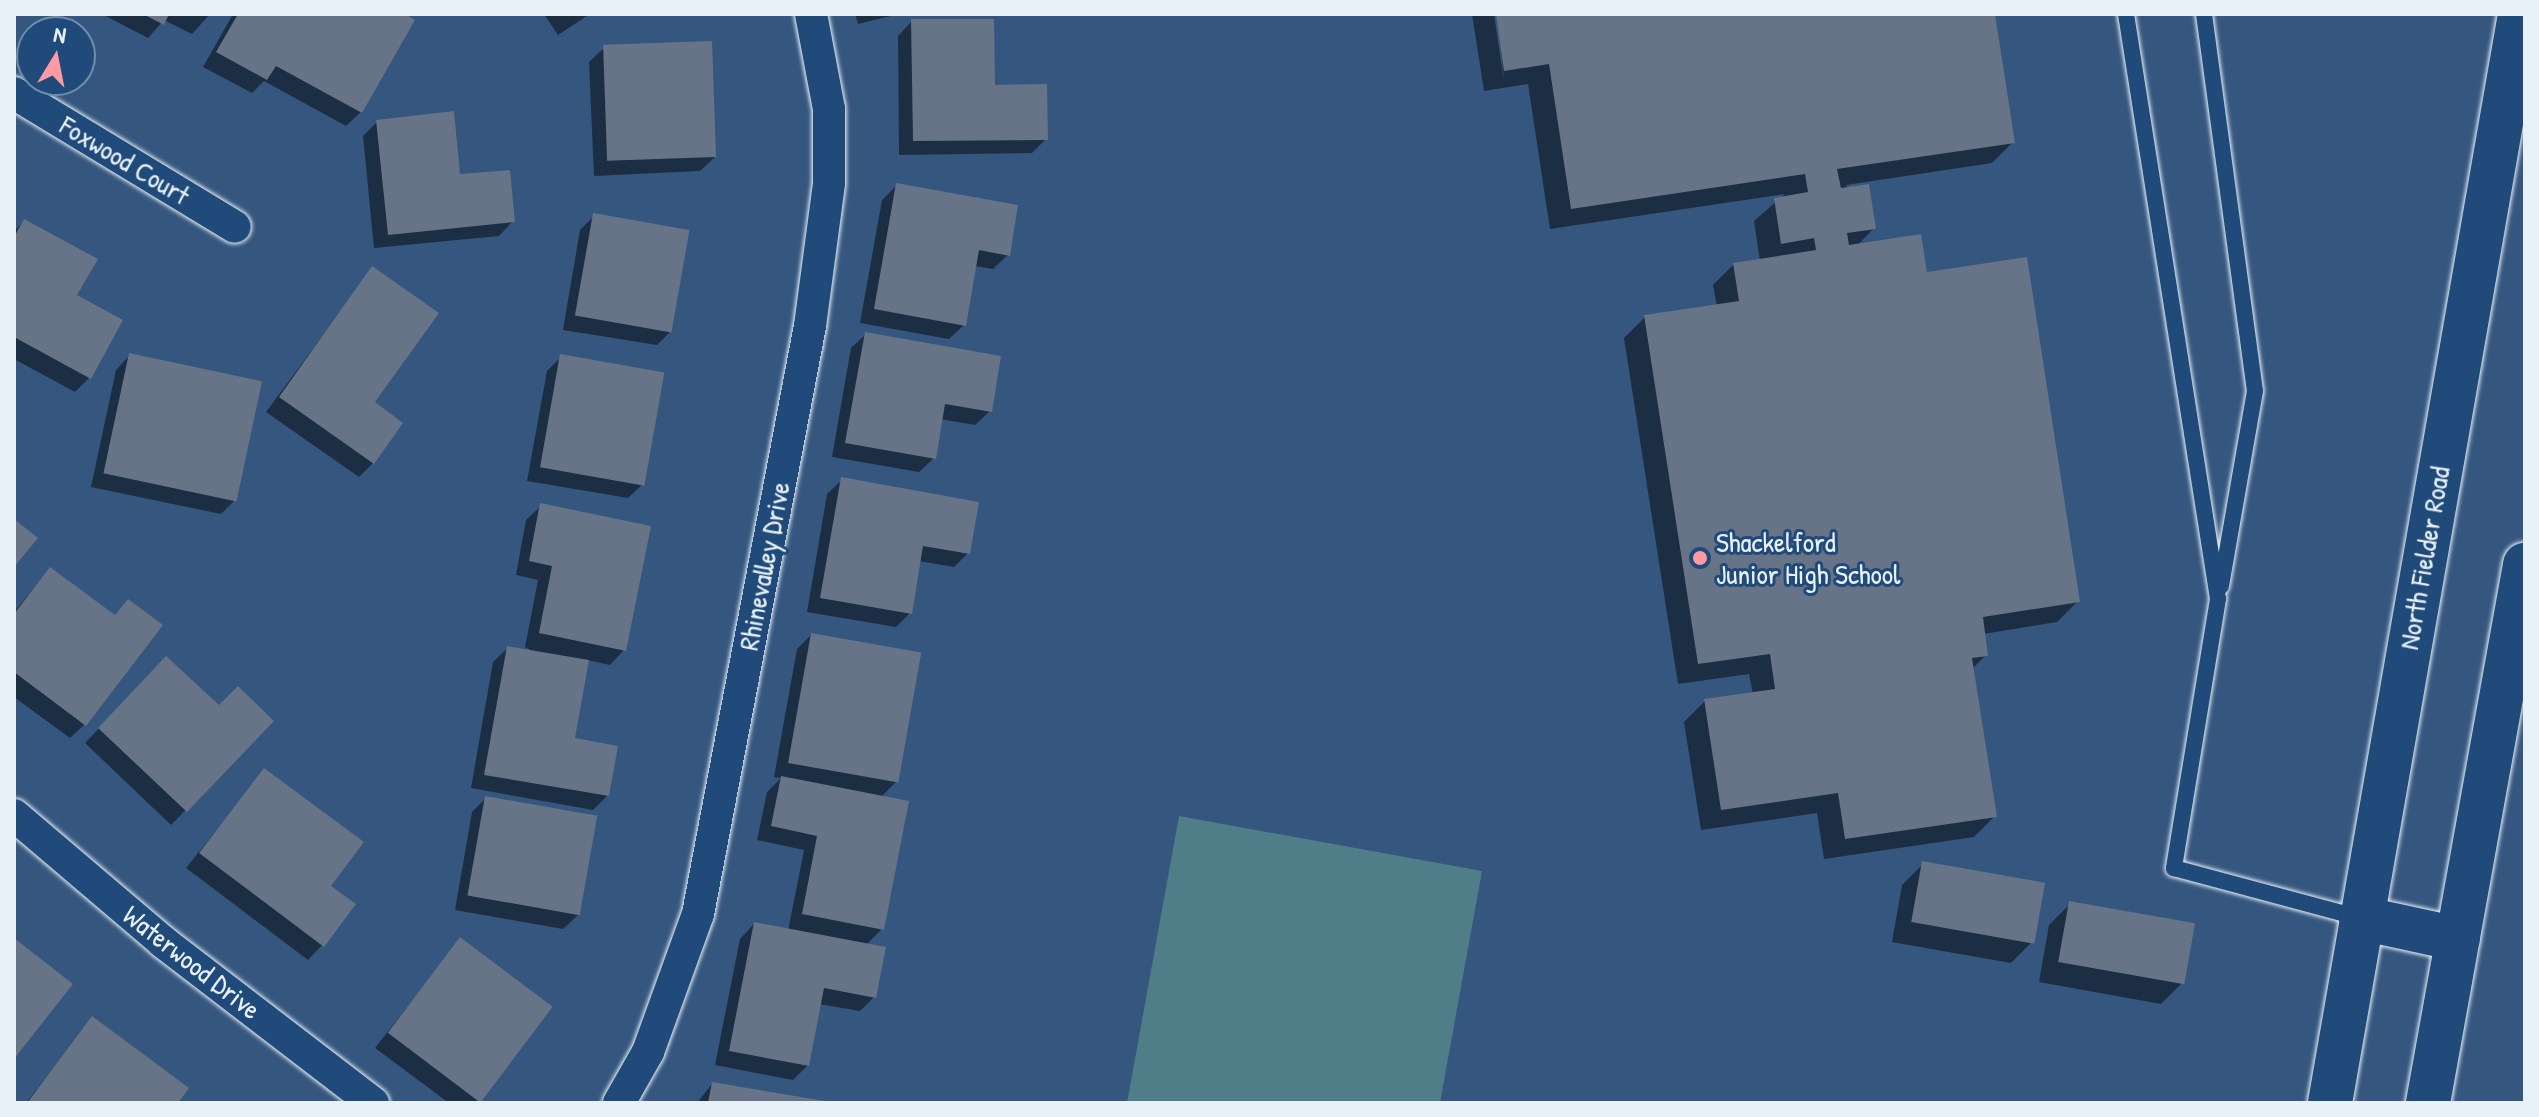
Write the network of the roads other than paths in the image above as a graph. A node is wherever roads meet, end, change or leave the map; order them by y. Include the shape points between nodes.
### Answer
1 (811, 14) edge
2 (2126, 14) edge
3 (2204, 14) edge
4 (2520, 14) edge
5 (14, 93) edge
6 (235, 227) dead end
7 (2525, 565) edge
8 (2218, 599) junction
9 (14, 815) edge
10 (2361, 918) junction
11 (2458, 939) junction
12 (373, 1103) edge
13 (619, 1103) edge
14 (2330, 1103) edge
15 (2428, 1103) edge

1 - 13 street, Rhinevalley Drive via 829,109 829,183 810,326 698,914 648,1052
2 - 8 lane
3 - 8 lane via 2255,391
4 - 10 main road, North Fielder Road
5 - 6 street, Foxwood Court
7 - 11 main road
8 - 10 lane via 2174,868
9 - 12 street, Waterwood Drive via 163,942
10 - 11 main road
10 - 14 main road, North Fielder Road
11 - 15 main road

